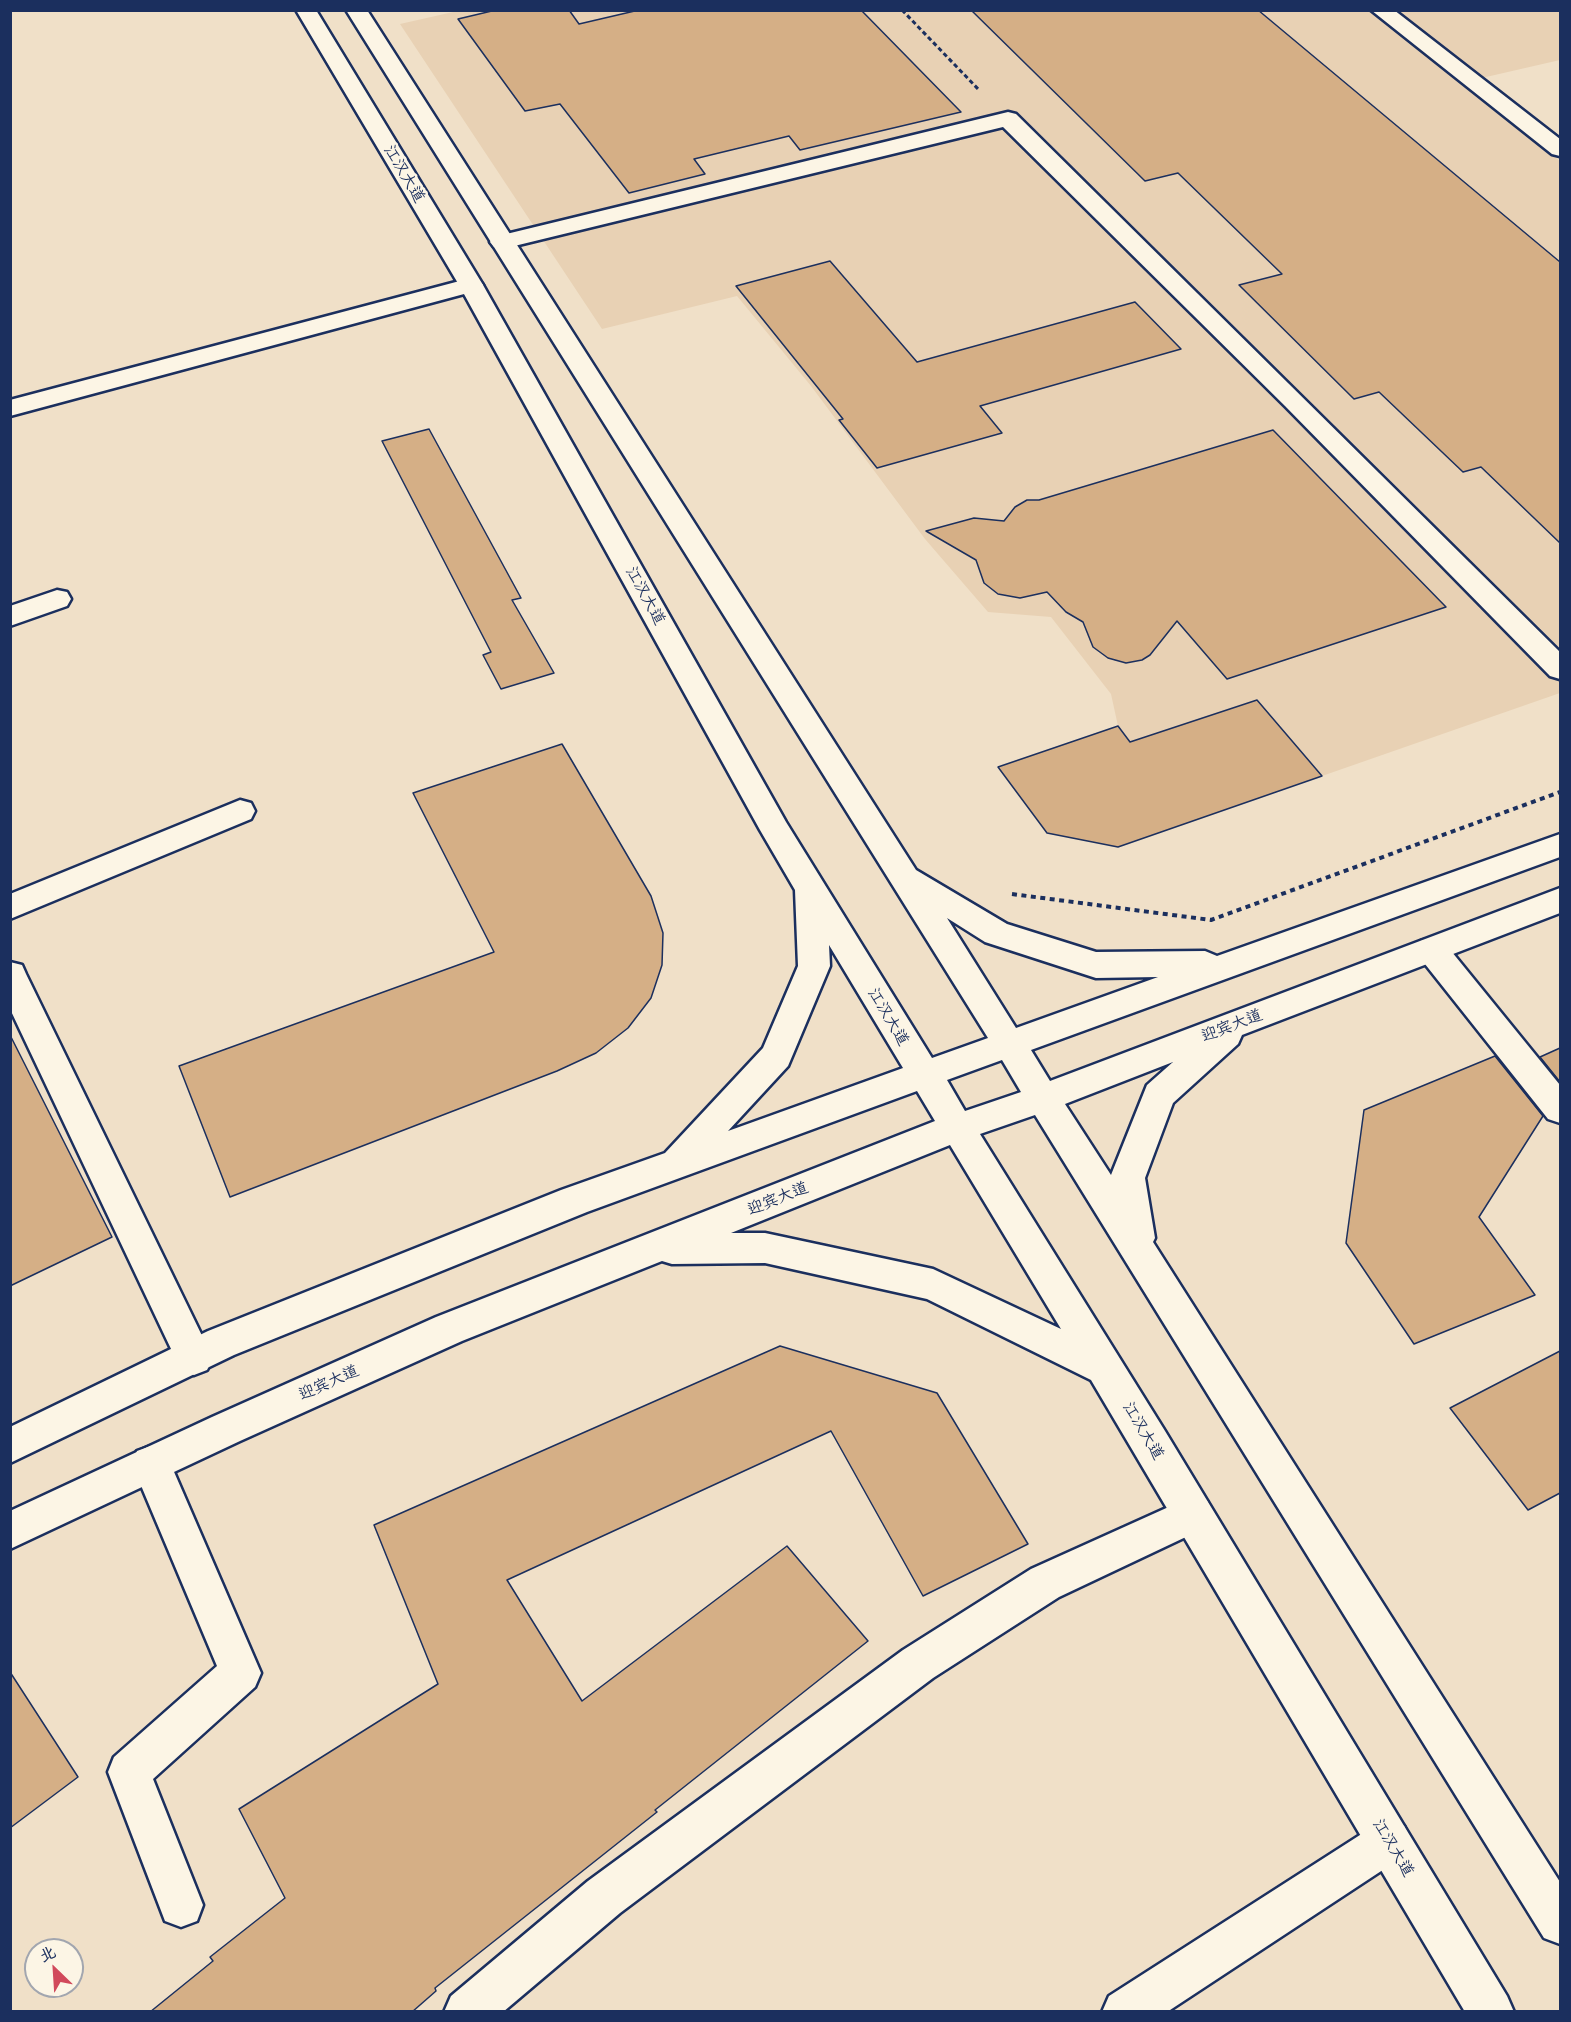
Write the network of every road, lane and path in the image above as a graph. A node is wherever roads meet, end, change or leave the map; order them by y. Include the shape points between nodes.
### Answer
1 (306, 10) edge
2 (356, 10) edge
3 (902, 10) edge
4 (1382, 10) edge
5 (1008, 119) junction
6 (1560, 149) edge
7 (502, 242) junction
8 (471, 285) junction
9 (10, 408) edge
10 (57, 599) dead end
11 (10, 617) edge
12 (1560, 669) edge
13 (1560, 792) edge
14 (240, 811) dead end
15 (1560, 845) edge
16 (903, 875) junction
17 (810, 887) junction
18 (1004, 893) dead end
19 (1560, 900) edge
20 (10, 907) edge
21 (1432, 950) junction
22 (1230, 964) junction
23 (10, 974) edge
24 (1240, 1023) junction
25 (1008, 1044) junction
26 (923, 1074) junction
27 (1043, 1098) junction
28 (1560, 1109) edge
29 (956, 1128) junction
30 (676, 1164) junction
31 (652, 1249) junction
32 (1139, 1252) junction
33 (194, 1358) junction
34 (1103, 1367) junction
35 (10, 1446) edge
36 (151, 1464) junction
37 (1193, 1514) junction
38 (10, 1531) edge
39 (1389, 1841) junction
40 (181, 1905) dead end
41 (1560, 1922) edge
42 (467, 2012) edge
43 (1125, 2012) edge
44 (1491, 2012) edge

1 - 8 main road, 江汉大道
2 - 7 main road
3 - 5 path
4 - 6 main road
5 - 7 main road
5 - 12 main road
7 - 16 main road
8 - 9 main road
8 - 17 main road, 江汉大道
10 - 11 main road
13 - 18 path via 1211,920
14 - 20 main road
15 - 22 main road
16 - 22 main road via 996,933 1096,965
16 - 25 main road
17 - 26 main road, 江汉大道
17 - 30 main road via 814,966 776,1056
19 - 21 main road, 迎宾大道
21 - 24 main road, 迎宾大道
21 - 28 main road
22 - 25 main road
23 - 33 main road
24 - 27 main road, 迎宾大道
24 - 32 main road via 1159,1095 1127,1178
25 - 26 main road
25 - 27 main road
26 - 29 main road, 江汉大道
26 - 30 main road
27 - 29 main road, 迎宾大道
27 - 32 main road
29 - 31 main road, 迎宾大道
29 - 34 main road, 江汉大道
30 - 33 main road via 220,1343
31 - 34 main road via 765,1248 933,1285
31 - 36 main road, 迎宾大道 via 449,1329
32 - 41 main road
33 - 35 main road
34 - 37 main road, 江汉大道
36 - 38 main road, 迎宾大道
36 - 40 main road via 240,1673 129,1773
37 - 39 main road, 江汉大道
37 - 42 main road via 1045,1583 918,1664 604,1897
39 - 43 main road
39 - 44 main road, 江汉大道

